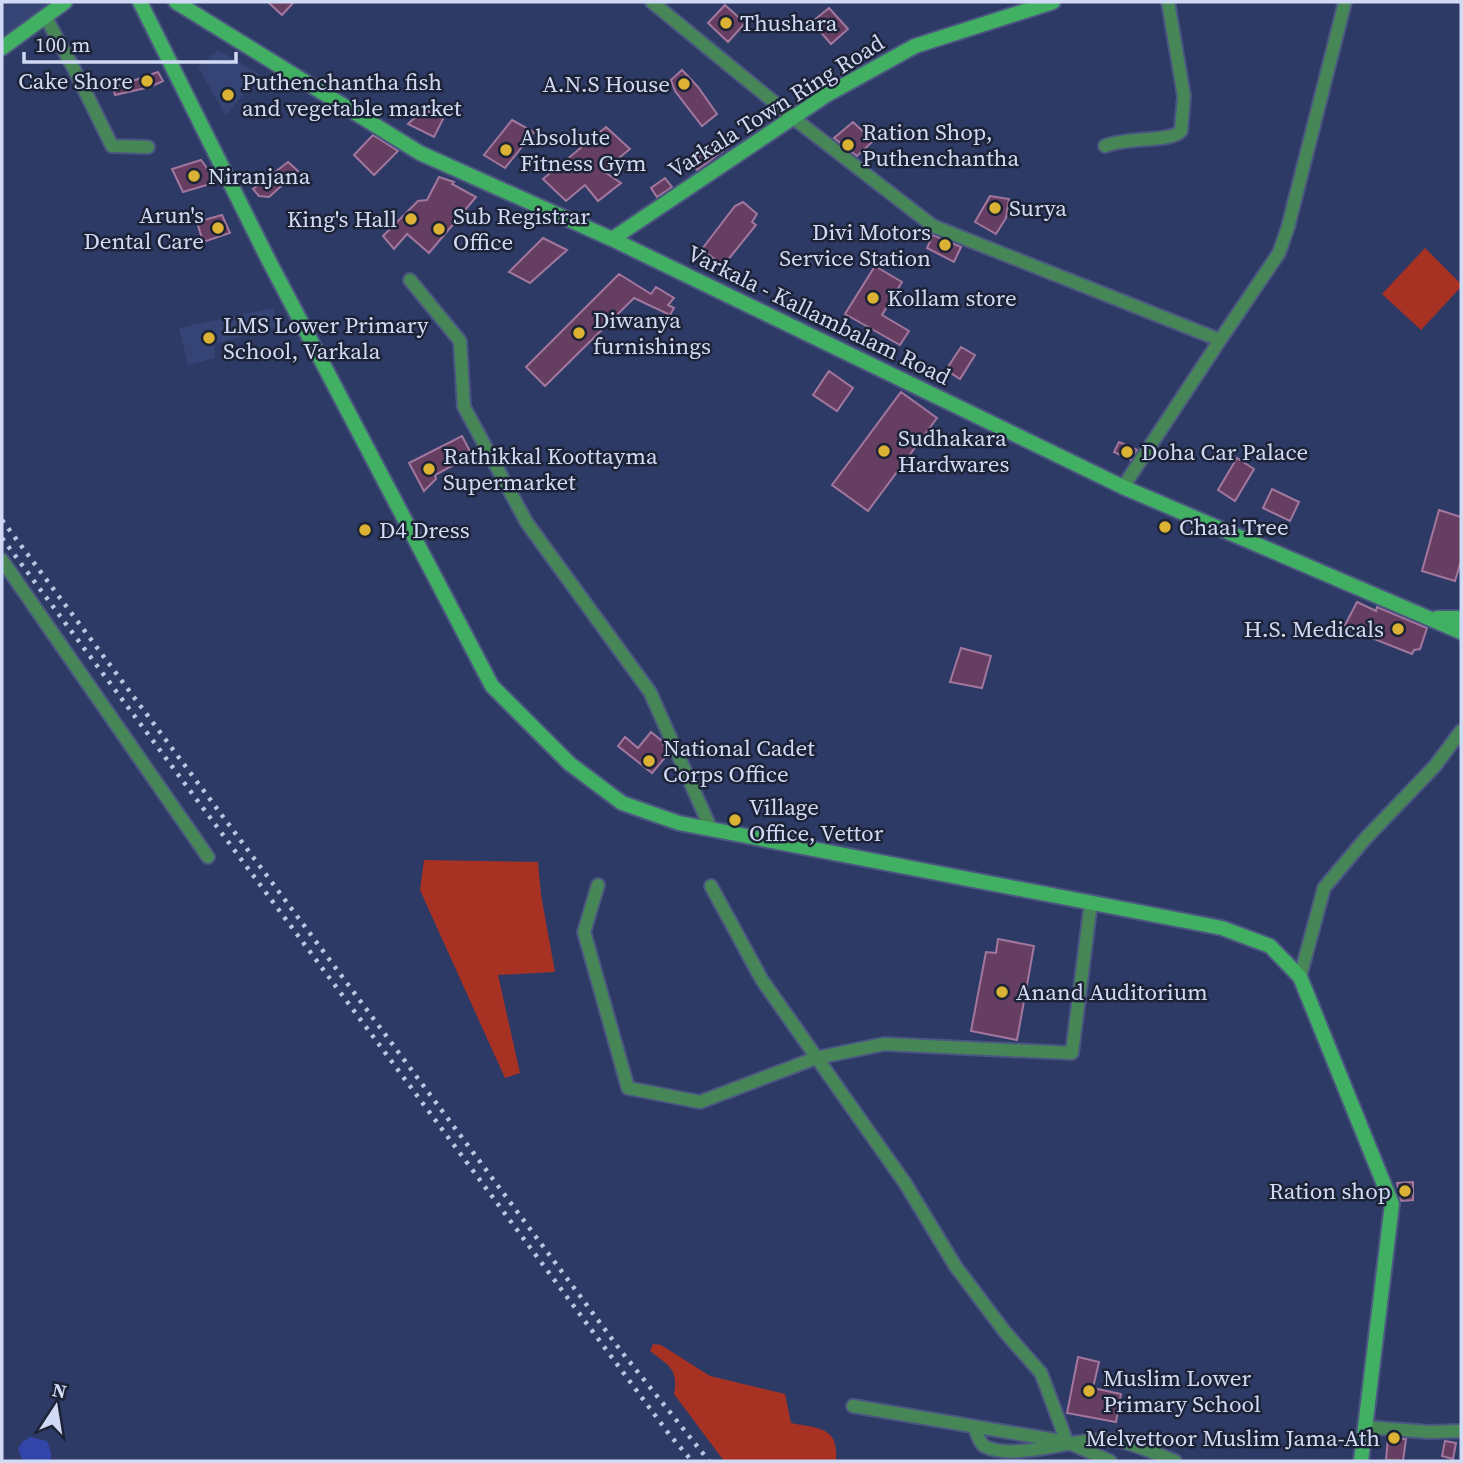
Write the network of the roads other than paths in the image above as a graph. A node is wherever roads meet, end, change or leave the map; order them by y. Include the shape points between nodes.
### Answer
1 (65, 2) edge
2 (140, 2) edge
3 (176, 2) edge
4 (652, 2) edge
5 (1053, 2) edge
6 (1168, 2) edge
7 (1345, 2) edge
8 (46, 18) junction
9 (2, 48) edge
10 (792, 117) junction
11 (1105, 146) dead end
12 (148, 147) dead end
13 (612, 239) junction
14 (410, 280) dead end
15 (1220, 340) junction
16 (1123, 487) junction
17 (2, 560) edge
18 (1428, 618) junction
19 (1461, 618) edge
20 (1461, 632) edge
21 (1461, 731) edge
22 (711, 829) junction
23 (208, 856) dead end
24 (598, 885) dead end
25 (711, 886) dead end
26 (1091, 902) junction
27 (1300, 977) junction
28 (816, 1058) junction
29 (853, 1406) dead end
30 (974, 1427) junction
31 (1366, 1427) junction
32 (1461, 1431) edge
33 (1071, 1443) junction
34 (1110, 1461) edge
35 (1175, 1461) edge
36 (1361, 1461) edge

1 - 8 main road
2 - 22 main road via 268,259 492,686 570,764 622,803
3 - 13 main road, Varkala - Kallambalam Road via 420,153
4 - 10 street
5 - 10 main road, Varkala Town Ring Road via 915,46
6 - 11 street via 1183,84 1182,129 1174,137
7 - 15 street via 1279,253
8 - 9 main road
8 - 12 street via 112,146
10 - 13 main road, Varkala Town Ring Road
10 - 15 street via 933,226
13 - 16 main road, Varkala - Kallambalam Road
14 - 22 street via 460,341 464,407 527,523 650,692
15 - 16 street
16 - 18 main road, Varkala - Kallambalam Road
17 - 23 street
18 - 19 main road
18 - 20 main road, Varkala - Kallambalam Road
21 - 27 street via 1324,888
22 - 26 main road
24 - 28 street via 584,932 628,1088 700,1102
25 - 28 street via 762,981
26 - 27 main road via 1222,928 1270,946
26 - 28 street via 1072,1053 884,1044
27 - 31 main road via 1392,1204
28 - 33 street via 905,1183 956,1267 1041,1373
29 - 30 street
30 - 33 street
30 - 33 street via 981,1444 1004,1455 1023,1457
31 - 32 street
31 - 36 main road
33 - 34 street
33 - 35 street via 1117,1440

